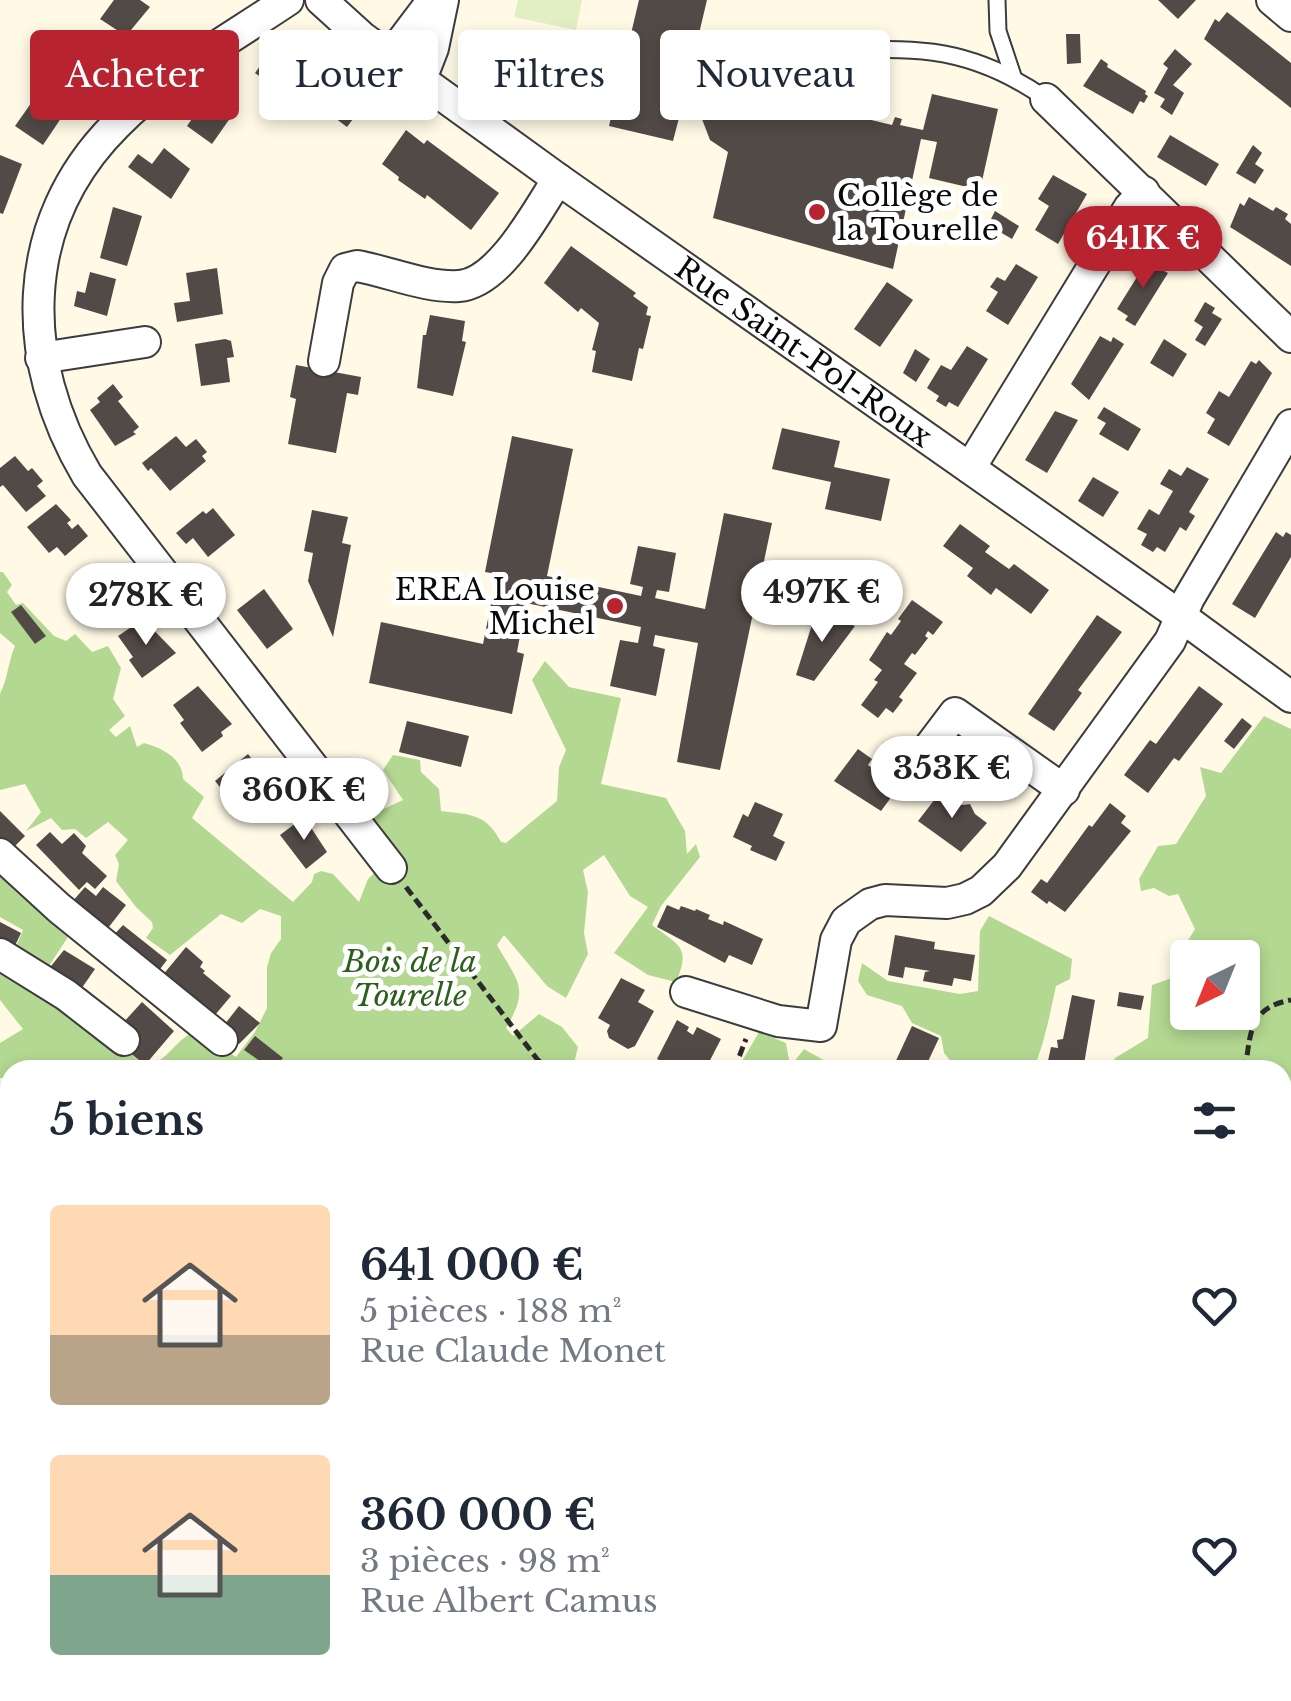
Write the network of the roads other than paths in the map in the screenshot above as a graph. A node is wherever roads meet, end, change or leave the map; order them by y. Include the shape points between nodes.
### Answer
1 (288, 0) edge
2 (321, 0) edge
3 (433, 0) edge
4 (443, 0) edge
5 (997, 0) edge
6 (354, 30) edge
7 (411, 30) edge
8 (436, 30) edge
9 (890, 50) edge
10 (1013, 76) junction
11 (438, 91) edge
12 (1046, 99) joint
13 (558, 178) junction
14 (1144, 192) junction
15 (1291, 337) edge
16 (145, 342) dead end
17 (42, 358) junction
18 (324, 361) dead end
19 (1291, 425) edge
20 (970, 468) junction
21 (1179, 615) junction
22 (1291, 697) edge
23 (922, 758) dead end
24 (1064, 790) junction
25 (0, 854) edge
26 (391, 868) road end
27 (0, 954) edge
28 (686, 992) dead end
29 (124, 1040) dead end
30 (222, 1040) dead end

1 - 17 street via 142,102 93,151 62,203 46,250 38,305
2 - 6 street, Rue Saint-Pol-Roux
3 - 7 street
4 - 8 street
5 - 10 lane via 998,31
9 - 10 lane via 920,48 976,60
10 - 12 lane
11 - 13 street, Rue Saint-Pol-Roux
12 - 14 street
13 - 18 street via 480,280 446,285 345,269
13 - 20 street, Rue Saint-Pol-Roux
14 - 15 street
14 - 20 street
16 - 17 street
17 - 26 street via 52,406 87,475
19 - 21 street
20 - 21 street, Rue Saint-Pol-Roux
21 - 22 street, Rue Saint-Pol-Roux
21 - 24 street via 1170,641
23 - 24 street via 955,713
24 - 28 street via 981,891 947,903 885,900 846,920 836,940 821,1026 778,1021
25 - 30 street
27 - 29 street

